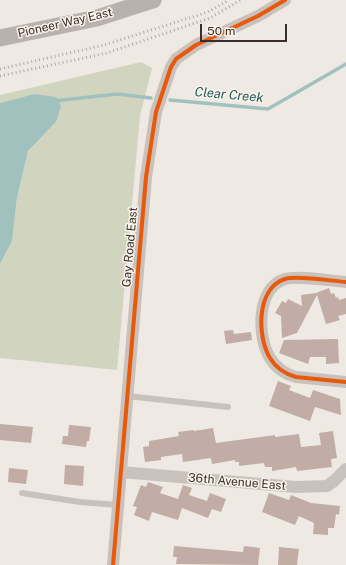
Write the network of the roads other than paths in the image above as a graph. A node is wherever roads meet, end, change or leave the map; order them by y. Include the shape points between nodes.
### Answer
1 (152, 0) edge
2 (285, 0) edge
3 (0, 38) edge
4 (346, 282) edge
5 (346, 382) edge
6 (127, 396) junction
7 (228, 407) dead end
8 (346, 469) edge
9 (121, 472) junction
10 (22, 494) dead end
11 (118, 505) junction
12 (113, 565) edge

1 - 3 main road, Pioneer Way East via 97,18
2 - 6 street, Gay Road East via 258,16 196,44 176,59 171,67 156,112 146,177
4 - 5 street via 295,278 279,282 268,292 260,324 262,338 270,358 281,371 296,377
6 - 7 lane
6 - 9 street, Gay Road East
8 - 9 street, 36th Avenue East via 327,486 296,487
9 - 11 street, Gay Road East
10 - 11 lane
11 - 12 street, Gay Road East

